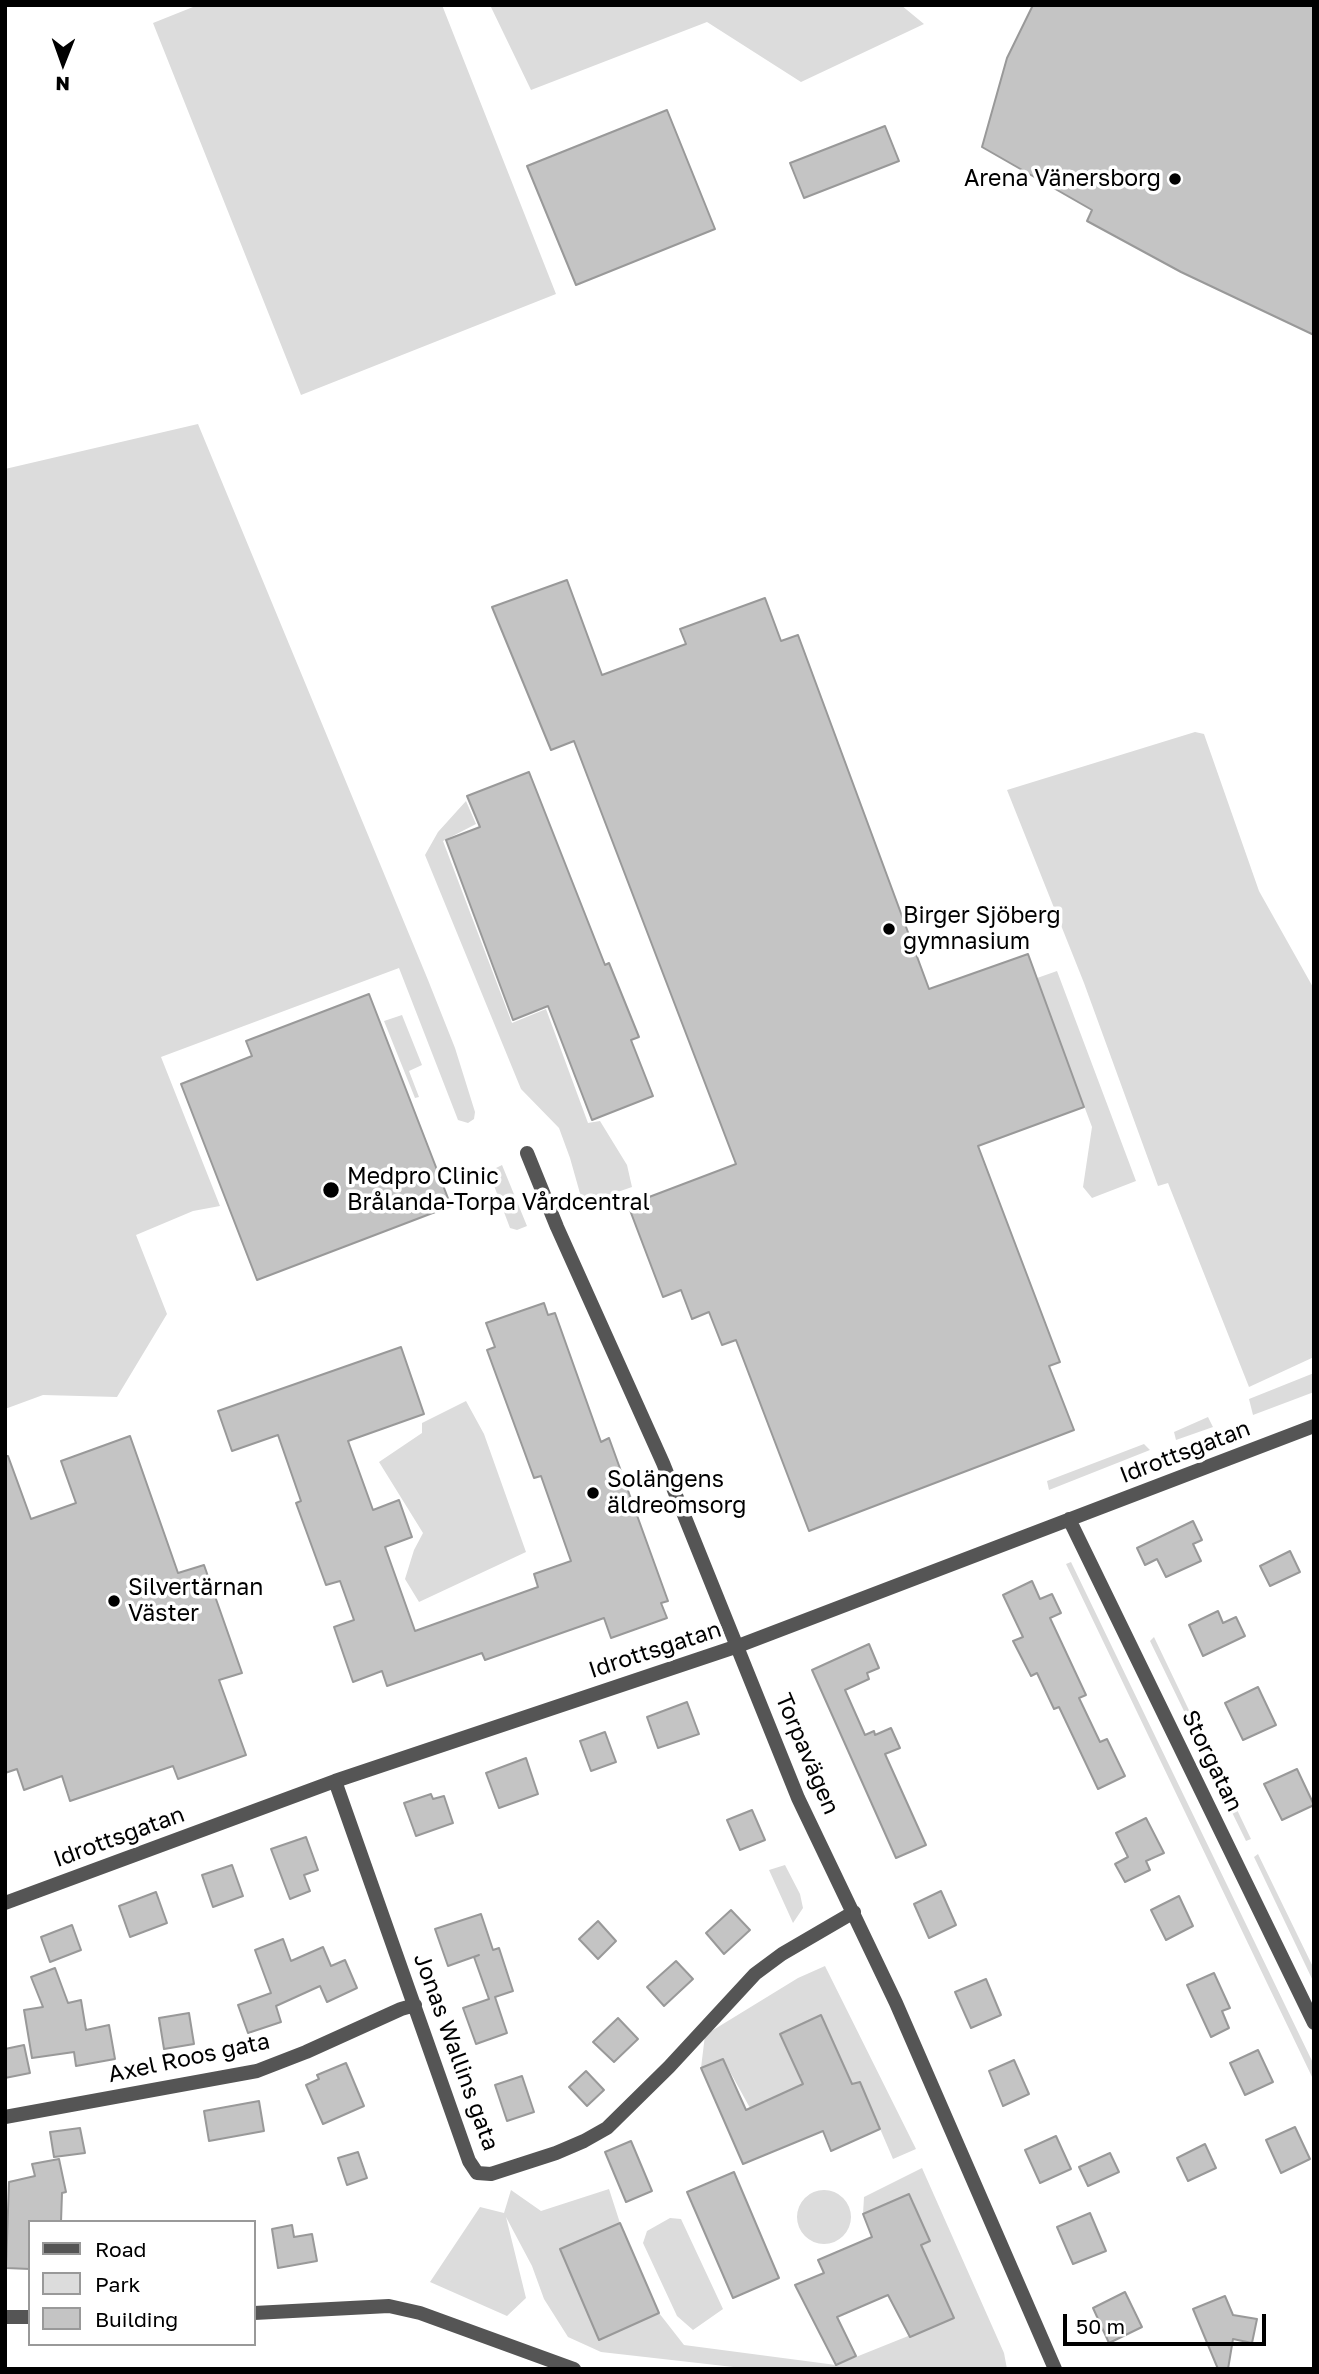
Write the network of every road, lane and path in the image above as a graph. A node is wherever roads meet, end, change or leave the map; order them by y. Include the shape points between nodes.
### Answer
1 (527, 1153) dead end
2 (1314, 1426) edge
3 (1069, 1519) junction
4 (738, 1646) junction
5 (335, 1781) junction
6 (5, 1903) edge
7 (854, 1912) junction
8 (415, 2005) junction
9 (1314, 2023) edge
10 (5, 2117) edge
11 (256, 2313) edge
12 (5, 2317) edge
13 (28, 2317) edge
14 (574, 2369) edge
15 (1055, 2369) edge

1 - 4 street, Torpavägen
2 - 3 street, Idrottsgatan
3 - 4 street, Idrottsgatan
3 - 9 street, Storgatan
4 - 5 street, Idrottsgatan
4 - 7 street, Torpavägen via 798,1798
5 - 6 street, Idrottsgatan
5 - 8 street, Jonas Wallins gata
7 - 8 street, Jonas Wallins gata via 755,1975 607,2128 556,2153 491,2174 477,2173 469,2161
7 - 15 street, Torpavägen
8 - 10 street, Axel Roos gata via 257,2071
11 - 14 street via 389,2306
12 - 13 street

